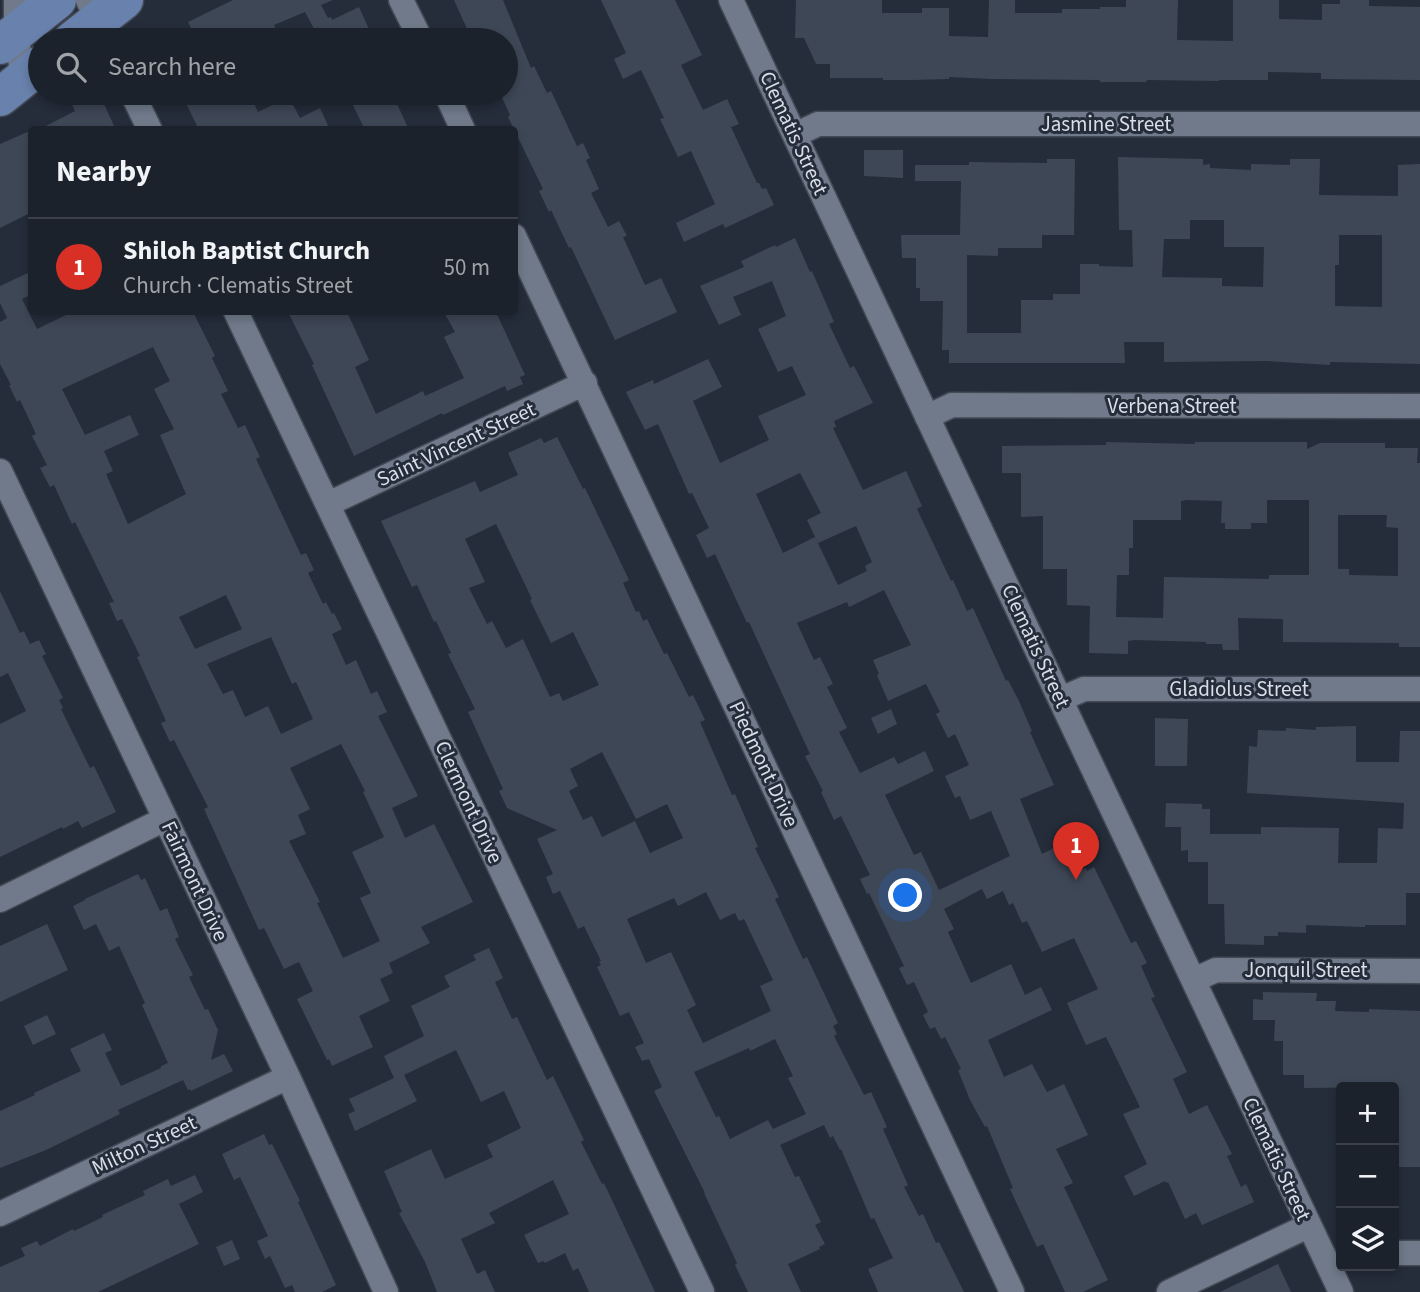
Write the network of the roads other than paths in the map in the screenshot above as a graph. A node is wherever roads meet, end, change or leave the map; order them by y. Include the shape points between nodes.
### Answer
1 (57, 0) edge
2 (401, 0) edge
3 (731, 0) edge
4 (11, 26) edge
5 (415, 28) edge
6 (21, 80) edge
7 (138, 105) edge
8 (452, 105) edge
9 (1420, 124) edge
10 (148, 126) edge
11 (461, 126) edge
12 (794, 135) junction
13 (518, 244) edge
14 (237, 315) edge
15 (585, 383) junction
16 (1420, 406) edge
17 (927, 417) junction
18 (0, 471) edge
19 (328, 504) junction
20 (1420, 689) edge
21 (1061, 699) junction
22 (165, 819) junction
23 (0, 901) edge
24 (1420, 971) edge
25 (1194, 980) junction
26 (288, 1077) junction
27 (0, 1213) edge
28 (1308, 1226) junction
29 (1399, 1253) edge
30 (1420, 1253) edge
31 (1334, 1259) edge
32 (386, 1292) edge
33 (702, 1292) edge
34 (1012, 1292) edge
35 (1169, 1292) edge
36 (1341, 1292) edge

1 - 4 main road
2 - 5 street
3 - 12 street, Clematis Street
4 - 6 street
7 - 10 street
8 - 11 street
9 - 12 street, Jasmine Street via 818,124
12 - 17 street, Clematis Street
13 - 15 street, Piedmont Drive
14 - 19 street, Clermont Drive
15 - 19 street, Saint Vincent Street
15 - 34 street, Piedmont Drive
16 - 17 street, Verbena Street via 952,405
17 - 21 street, Clematis Street
18 - 22 street, Fairmont Drive
19 - 33 street, Clermont Drive
20 - 21 street, Gladiolus Street via 1084,689
21 - 25 street, Clematis Street
22 - 23 street
22 - 26 street, Fairmont Drive
24 - 25 street, Jonquil Street via 1216,970
25 - 28 street, Clematis Street
26 - 27 street, Milton Street
26 - 32 street, Fairmont Drive
28 - 31 street, Clematis Street
28 - 35 street
29 - 30 street
31 - 36 street, Clematis Street

